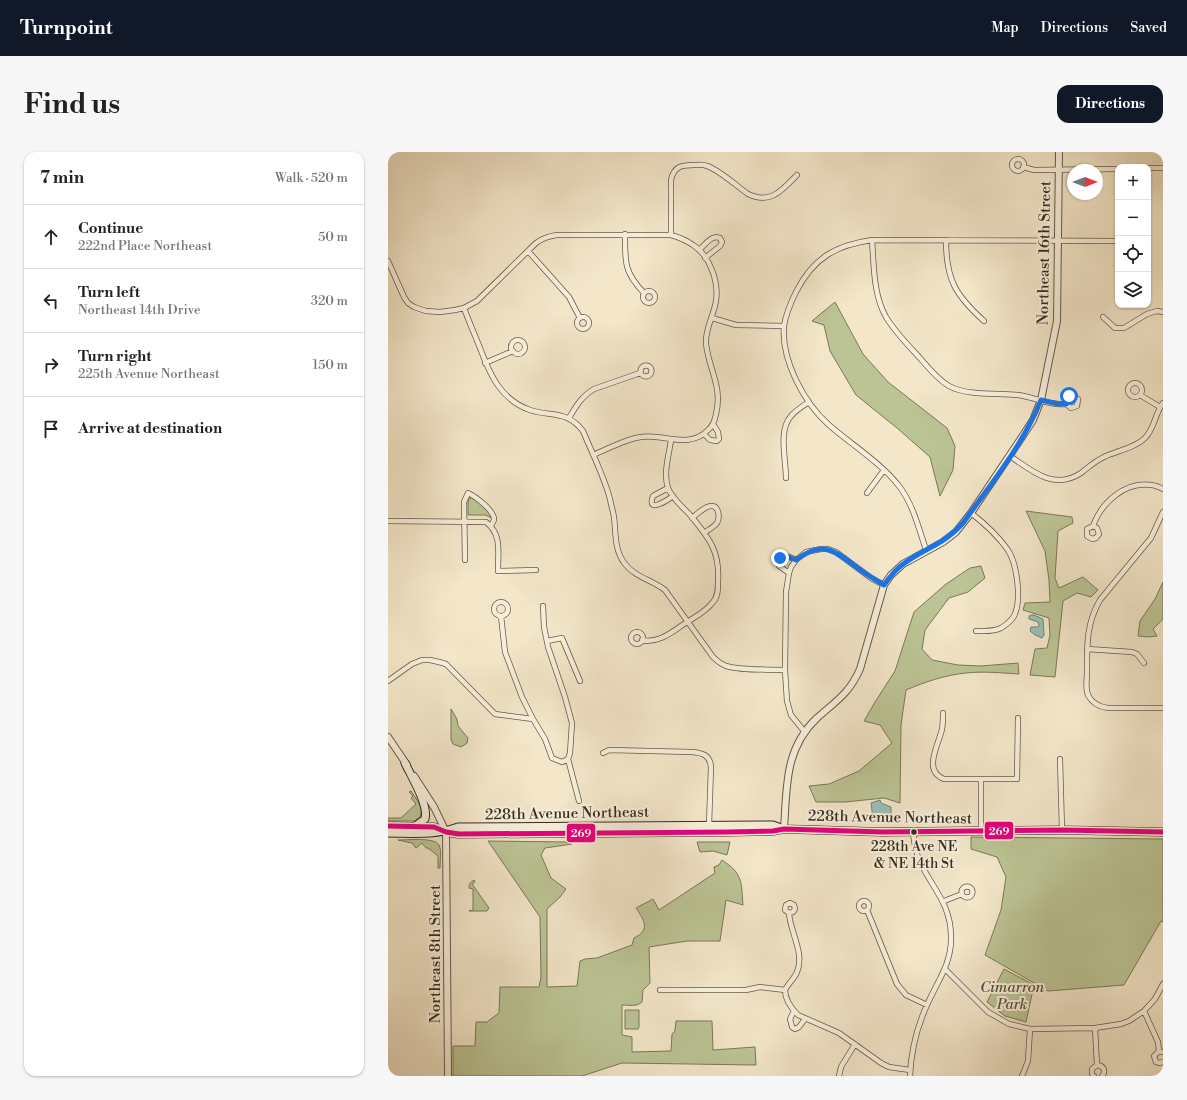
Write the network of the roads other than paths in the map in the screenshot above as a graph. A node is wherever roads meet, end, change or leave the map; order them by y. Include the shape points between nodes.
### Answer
1 (1059, 152) edge
2 (1023, 168) dead end
3 (1151, 168) edge
4 (1163, 168) edge
5 (1115, 169) edge
6 (1059, 170) junction
7 (797, 174) dead end
8 (625, 234) junction
9 (671, 235) junction
10 (872, 240) junction
11 (946, 240) junction
12 (1058, 241) junction
13 (1115, 241) edge
14 (699, 250) junction
15 (528, 251) junction
16 (704, 256) junction
17 (388, 261) edge
18 (644, 293) dead end
19 (464, 308) junction
20 (1163, 312) edge
21 (1103, 317) dead end
22 (580, 318) dead end
23 (712, 318) junction
24 (984, 321) dead end
25 (784, 326) junction
26 (513, 351) dead end
27 (485, 363) junction
28 (640, 373) dead end
29 (1140, 395) dead end
30 (1041, 400) junction
31 (809, 402) junction
32 (1066, 404) dead end
33 (1161, 405) edge
34 (569, 418) junction
35 (713, 424) junction
36 (704, 434) junction
37 (671, 440) junction
38 (593, 455) junction
39 (1010, 456) junction
40 (884, 470) junction
41 (786, 478) dead end
42 (668, 488) junction
43 (1163, 489) edge
44 (867, 493) dead end
45 (673, 496) junction
46 (1163, 512) edge
47 (971, 513) junction
48 (692, 518) junction
49 (388, 522) edge
50 (464, 522) junction
51 (491, 526) junction
52 (1093, 526) dead end
53 (704, 533) junction
54 (926, 550) junction
55 (465, 560) dead end
56 (796, 560) junction
57 (536, 570) dead end
58 (789, 573) junction
59 (884, 585) junction
60 (543, 606) dead end
61 (501, 616) dead end
62 (687, 622) junction
63 (976, 631) dead end
64 (642, 640) dead end
65 (546, 641) junction
66 (1087, 649) junction
67 (1144, 663) dead end
68 (785, 670) junction
69 (388, 681) edge
70 (580, 681) dead end
71 (1163, 708) edge
72 (943, 713) dead end
73 (1018, 718) dead end
74 (533, 719) junction
75 (804, 731) junction
76 (388, 737) edge
77 (603, 753) dead end
78 (568, 759) junction
79 (1060, 759) dead end
80 (405, 763) junction
81 (981, 780) junction
82 (579, 801) dead end
83 (709, 825) junction
84 (388, 826) edge
85 (617, 826) junction
86 (414, 827) junction
87 (784, 829) junction
88 (1062, 830) junction
89 (981, 831) junction
90 (446, 832) junction
91 (734, 832) junction
92 (913, 832) junction
93 (1163, 832) edge
94 (388, 833) edge
95 (582, 834) junction
96 (962, 894) dead end
97 (944, 901) junction
98 (867, 910) dead end
99 (789, 914) dead end
100 (945, 969) junction
101 (1163, 984) edge
102 (660, 990) dead end
103 (785, 990) junction
104 (927, 1005) junction
105 (794, 1011) junction
106 (1144, 1011) junction
107 (805, 1018) junction
108 (1095, 1028) junction
109 (1030, 1029) junction
110 (855, 1044) junction
111 (1161, 1052) edge
112 (1163, 1062) edge
113 (1097, 1065) junction
114 (910, 1070) junction
115 (448, 1076) edge
116 (839, 1076) edge
117 (910, 1076) edge
118 (1022, 1076) edge
119 (1094, 1076) edge
120 (1102, 1076) edge

1 - 6 street, Northeast 16th Street
2 - 6 street
3 - 4 street
5 - 6 street
6 - 12 street, Northeast 16th Street
7 - 9 street via 778,194 763,198 748,194 707,166 681,166 672,174 671,180
8 - 9 street
8 - 15 street via 557,235 542,239
8 - 18 street via 625,260 628,270 634,283
9 - 14 street
10 - 11 street
10 - 25 street via 837,249 821,259 799,286 789,305
10 - 30 street via 875,281 886,316 900,337 938,378 950,387 973,392 1028,396
11 - 12 street
11 - 24 street via 950,278 961,297
12 - 13 street
12 - 30 street, Northeast 16th Street via 1057,321
14 - 16 street
14 - 16 street via 714,237 720,238 720,246
15 - 19 street via 477,300
15 - 22 street via 569,298
16 - 23 street via 711,268 716,291
17 - 19 street via 408,303 421,310 440,312
19 - 27 street
20 - 21 street via 1147,314 1124,328 1115,328
23 - 25 street via 736,325
23 - 35 street via 706,341 718,396
25 - 31 street via 790,362
26 - 27 street
27 - 34 street via 497,386 512,402 532,411
28 - 34 street via 594,389 578,403
29 - 33 street
30 - 32 street
30 - 39 street, Northeast 16th Street via 1033,420
31 - 40 street via 828,424
31 - 41 street via 790,416 785,428
33 - 39 street via 1150,432 1142,441 1101,458 1074,477 1057,480 1037,475
34 - 38 street via 583,431
35 - 36 street
35 - 36 street via 719,439 710,440
36 - 37 street via 689,440
37 - 38 street via 655,436 640,437
37 - 42 street via 666,472
38 - 62 street via 609,497 618,552 630,569 665,590
39 - 47 street, Northeast 16th Street
40 - 44 street
40 - 54 street via 905,494
42 - 45 street
42 - 45 street via 653,496 653,503 659,505
43 - 52 street via 1146,484 1122,490 1102,509
45 - 48 street
46 - 66 street via 1151,538 1094,610 1088,631
47 - 54 street, Northeast 16th Street via 950,536
47 - 63 street via 982,521 1008,551 1017,582 1016,609 1011,620 993,631
48 - 53 street
48 - 53 street via 709,506 717,508 718,521
49 - 50 street
50 - 51 street via 486,522
50 - 51 street via 464,502 468,493 475,496 493,514
50 - 55 street
51 - 57 street via 497,536 498,571
53 - 62 street via 718,559 718,589 713,603
54 - 59 street, Northeast 16th Street via 903,564
56 - 58 street
56 - 58 street via 786,556 779,559 779,566
56 - 59 street via 813,550 836,552
58 - 68 street via 786,592
59 - 75 street via 856,679 851,688
60 - 65 street
61 - 74 street via 505,652
62 - 64 street via 664,637 648,642
62 - 68 street via 713,657 725,666
65 - 70 street via 562,638
65 - 78 street via 572,723
66 - 67 street via 1132,652
66 - 71 street via 1087,689 1088,695 1095,703 1108,708
68 - 75 street via 789,710
69 - 74 street via 422,660 439,662 446,664 495,714
72 - 81 street via 943,726 934,753 936,774 944,779
73 - 81 street via 1018,779
74 - 78 street via 545,739 552,758 562,762
75 - 87 street via 790,763
76 - 80 street
77 - 83 street via 609,750 692,752 708,757 711,767
78 - 82 street
79 - 88 street
80 - 86 main road via 426,812 425,819
80 - 90 street via 434,807
81 - 89 street
83 - 85 main road, 228th Avenue Northeast
83 - 87 main road, 228th Avenue Northeast via 773,825
83 - 91 main road via 714,828 729,828
84 - 86 main road, 228th Avenue Northeast
85 - 90 main road, 228th Avenue Northeast via 458,827
85 - 95 main road via 588,828
86 - 90 main road, 228th Avenue Northeast via 434,827
87 - 91 main road, 228th Avenue Northeast
87 - 92 main road, 228th Avenue Northeast
88 - 89 main road, 228th Avenue Northeast
88 - 93 main road, 228th Avenue Northeast
89 - 92 main road, 228th Avenue Northeast
90 - 94 main road, 228th Avenue Northeast
90 - 95 main road, 228th Avenue Northeast
90 - 115 street, Northeast 8th Street
91 - 95 main road, 228th Avenue Northeast
92 - 97 street via 915,847 922,865
96 - 97 street
97 - 100 street via 951,938
98 - 104 street via 896,984 906,995
99 - 103 street via 799,959 796,974
100 - 104 street
100 - 109 street via 988,1012 1008,1024
101 - 106 street via 1155,999
102 - 103 street via 746,990 760,987
103 - 105 street
104 - 114 street via 913,1048
105 - 107 street
105 - 107 street via 790,1019 795,1029
106 - 108 street via 1121,1024
106 - 111 street
107 - 110 street via 831,1029
108 - 109 street
108 - 113 street
109 - 118 street via 1028,1061
110 - 114 street via 889,1067
110 - 116 street via 841,1067
111 - 112 street via 1155,1054 1154,1058 1158,1062
113 - 119 street via 1092,1069
113 - 120 street via 1104,1069
114 - 117 street

